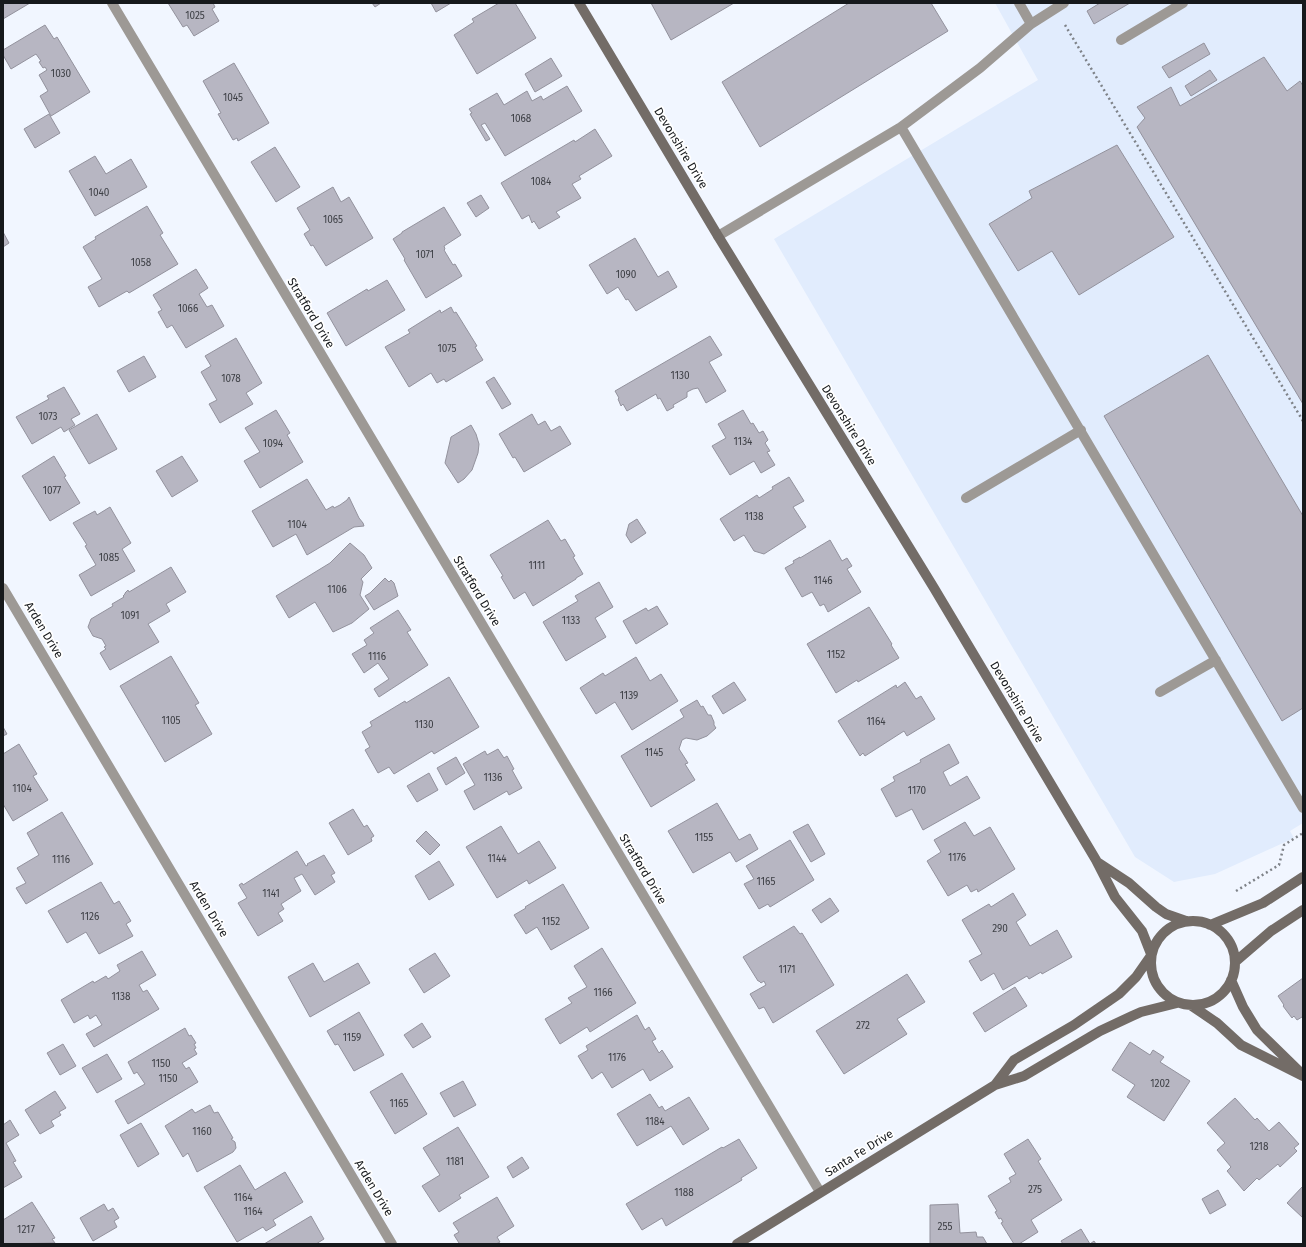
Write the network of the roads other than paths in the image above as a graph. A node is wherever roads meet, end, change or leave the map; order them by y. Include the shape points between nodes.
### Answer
1 (112, 3) edge
2 (579, 3) edge
3 (1019, 3) edge
4 (1064, 3) edge
5 (1183, 3) edge
6 (1031, 24) junction
7 (1121, 40) dead end
8 (901, 126) junction
9 (718, 236) junction
10 (1081, 430) junction
11 (966, 498) dead end
12 (3, 588) edge
13 (1216, 660) junction
14 (1160, 692) dead end
15 (1303, 808) edge
16 (1096, 860) junction
17 (1303, 876) edge
18 (1303, 910) edge
19 (1186, 921) junction
20 (1210, 925) junction
21 (1151, 956) junction
22 (1235, 962) junction
23 (1231, 980) junction
24 (1177, 1003) junction
25 (1192, 1006) junction
26 (1303, 1076) edge
27 (995, 1085) junction
28 (820, 1192) junction
29 (392, 1244) edge
30 (737, 1244) edge

1 - 28 street, Stratford Drive
2 - 9 street, Devonshire Drive
3 - 6 street
4 - 6 street
5 - 7 street
6 - 8 street via 980,68
8 - 9 street
8 - 10 street
9 - 16 street, Devonshire Drive via 934,588
10 - 11 street
10 - 13 street
12 - 29 street, Arden Drive
13 - 14 street
13 - 15 street
16 - 19 street, Devonshire Drive via 1166,914
16 - 21 street, Devonshire Drive via 1115,897 1142,931
17 - 20 street via 1263,903
18 - 22 street via 1271,931
19 - 20 street
19 - 21 street via 1170,927 1158,938
20 - 22 street via 1228,940
21 - 24 street via 1153,980 1163,993
21 - 27 street, Santa Fe Drive via 1136,977 1119,994 1014,1060
22 - 23 street
23 - 25 street via 1220,996 1211,1002
23 - 26 street via 1257,1030
24 - 25 street
24 - 27 street, Santa Fe Drive via 1132,1016 1100,1031 1024,1076
25 - 26 street via 1217,1023 1241,1045
27 - 28 street, Santa Fe Drive
28 - 30 street, Santa Fe Drive

